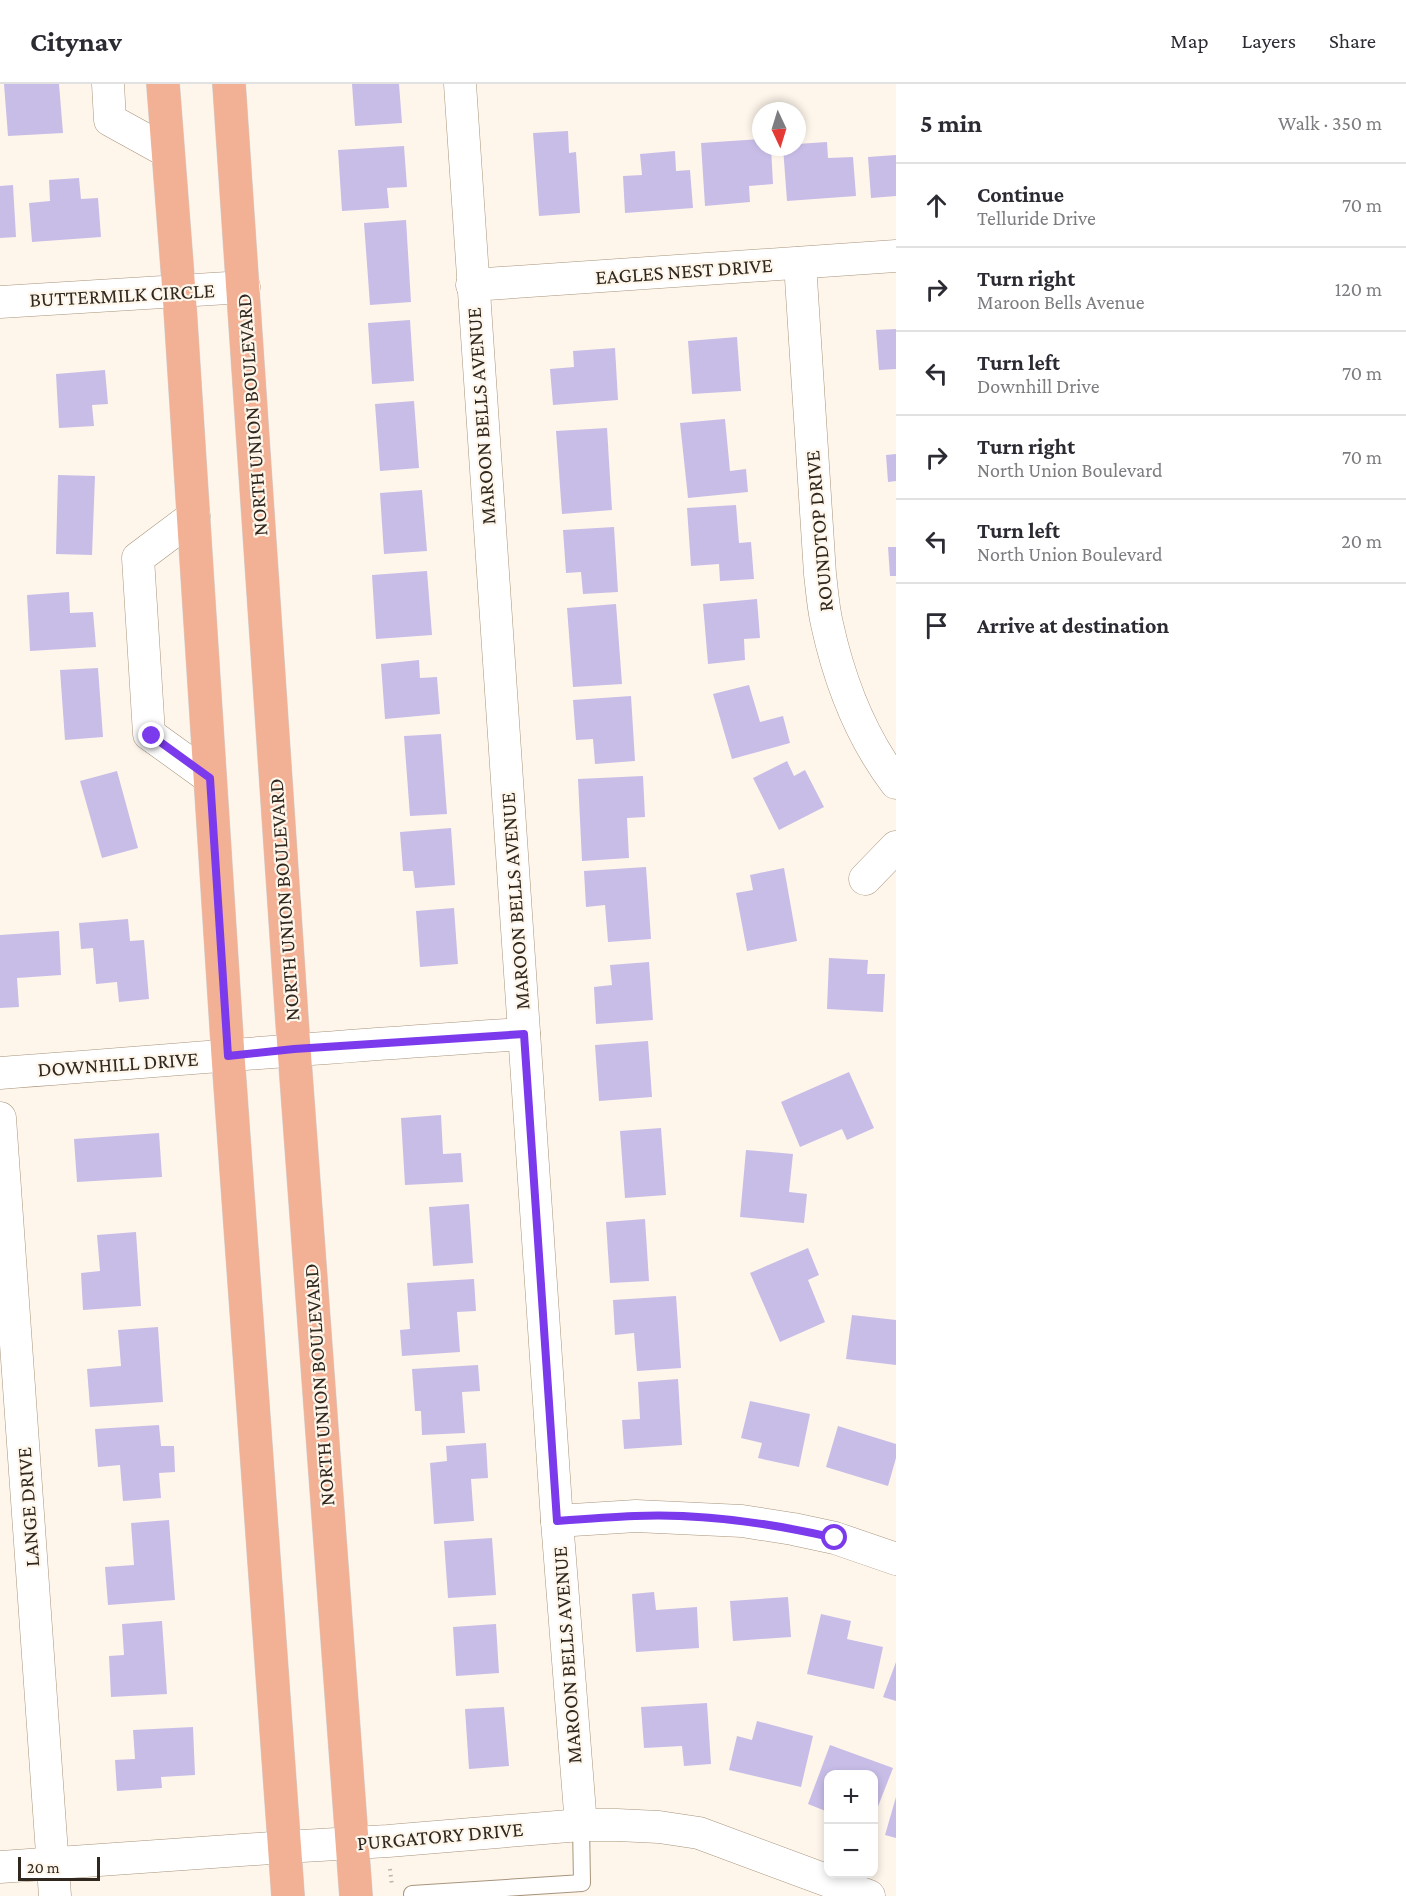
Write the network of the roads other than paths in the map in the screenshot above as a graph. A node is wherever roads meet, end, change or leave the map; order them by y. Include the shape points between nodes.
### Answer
1 (108, 84) edge
2 (163, 84) edge
3 (229, 84) edge
4 (460, 84) edge
5 (168, 152) junction
6 (896, 256) edge
7 (800, 263) junction
8 (472, 285) junction
9 (243, 287) junction
10 (179, 292) junction
11 (0, 302) edge
12 (194, 516) junction
13 (210, 778) junction
14 (896, 783) edge
15 (896, 847) edge
16 (865, 879) dead end
17 (524, 1034) junction
18 (294, 1049) junction
19 (228, 1056) junction
20 (0, 1072) edge
21 (0, 1118) edge
22 (557, 1521) junction
23 (896, 1559) edge
24 (580, 1825) junction
25 (353, 1844) junction
26 (285, 1847) junction
27 (53, 1864) junction
28 (0, 1868) edge
29 (412, 1893) dead end
30 (55, 1896) edge
31 (288, 1896) edge
32 (356, 1896) edge
33 (868, 1896) edge

1 - 5 street via 110,120
2 - 5 main road
3 - 9 main road, NORTH UNION BOULEVARD
4 - 8 street, MAROON BELLS AVENUE
5 - 10 main road
6 - 7 street, EAGLES NEST DRIVE
7 - 8 street, EAGLES NEST DRIVE
7 - 14 street, ROUNDTOP DRIVE via 826,621 850,701
8 - 17 street, MAROON BELLS AVENUE
9 - 10 street, BUTTERMILK CIRCLE
9 - 18 main road, NORTH UNION BOULEVARD
10 - 11 street, BUTTERMILK CIRCLE
10 - 12 main road
12 - 13 main road
12 - 13 street via 138,558 149,734
13 - 19 main road
15 - 16 street
17 - 18 street, DOWNHILL DRIVE
17 - 22 street, MAROON BELLS AVENUE
18 - 19 street, DOWNHILL DRIVE
18 - 25 main road, NORTH UNION BOULEVARD
19 - 20 street, DOWNHILL DRIVE
19 - 26 main road
21 - 27 street, LANGE DRIVE
22 - 23 street via 636,1516 742,1521 835,1538
22 - 24 street, MAROON BELLS AVENUE
24 - 25 street, PURGATORY DRIVE
24 - 29 lane via 582,1882
24 - 33 street, PURGATORY DRIVE via 649,1826 699,1833
25 - 26 street, PURGATORY DRIVE
25 - 32 main road, NORTH UNION BOULEVARD
26 - 27 street, PURGATORY DRIVE
26 - 31 main road
27 - 28 street, PURGATORY DRIVE
27 - 30 street, LANGE DRIVE

